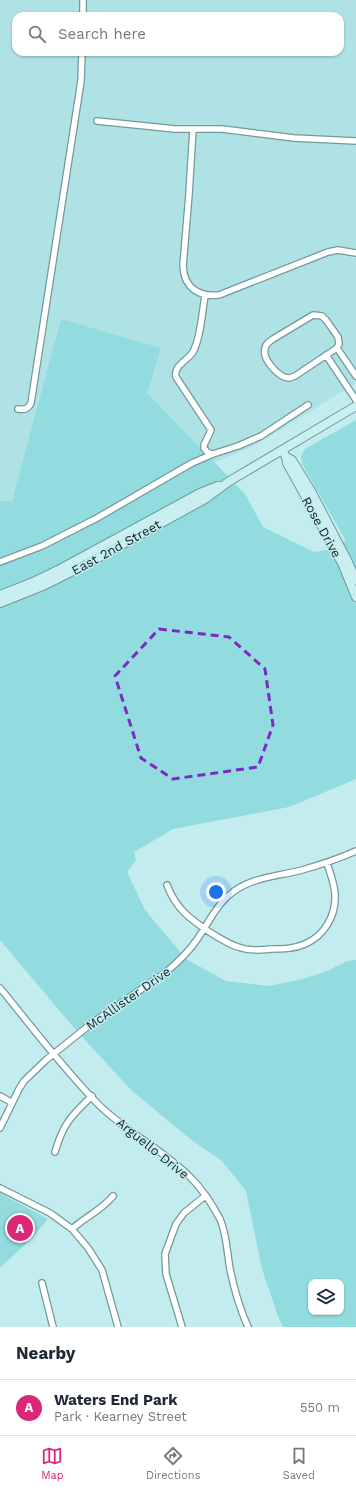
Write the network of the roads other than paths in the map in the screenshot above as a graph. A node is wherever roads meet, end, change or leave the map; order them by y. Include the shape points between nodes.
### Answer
1 (83, 0) edge
2 (83, 12) edge
3 (82, 56) edge
4 (97, 121) dead end
5 (193, 129) junction
6 (356, 141) edge
7 (356, 253) edge
8 (205, 296) junction
9 (337, 348) junction
10 (326, 355) junction
11 (356, 376) edge
12 (356, 400) edge
13 (308, 405) dead end
14 (356, 406) edge
15 (18, 409) dead end
16 (213, 454) junction
17 (285, 454) junction
18 (228, 482) junction
19 (0, 562) edge
20 (356, 580) edge
21 (0, 595) edge
22 (356, 597) edge
23 (0, 603) edge
24 (356, 851) edge
25 (327, 863) junction
26 (167, 885) dead end
27 (205, 928) junction
28 (0, 988) edge
29 (54, 1053) junction
30 (0, 1096) edge
31 (92, 1096) junction
32 (11, 1102) junction
33 (0, 1128) edge
34 (55, 1152) dead end
35 (0, 1188) edge
36 (113, 1196) dead end
37 (205, 1196) junction
38 (72, 1229) junction
39 (42, 1283) dead end
40 (53, 1327) edge
41 (118, 1327) edge
42 (182, 1327) edge
43 (248, 1327) edge

1 - 2 street
3 - 15 street via 81,81 31,403 29,408
4 - 5 street
5 - 6 street via 222,129 294,138
5 - 8 street via 184,273 189,285
7 - 8 street via 338,250 328,252 229,292
8 - 16 street via 195,347 175,373 211,430 204,448
9 - 10 street
9 - 10 street via 338,337 326,320 318,315 309,317 272,339 267,344 264,354 273,368 289,378
9 - 11 street
10 - 12 street
13 - 16 street via 261,436
14 - 17 main road, East 2nd Street
16 - 19 street via 42,546
17 - 18 main road, East 2nd Street
17 - 20 main road, Rose Drive via 292,460 311,491
17 - 22 main road, Rose Drive via 287,464 342,563
18 - 21 main road, East 2nd Street via 200,492 46,576
18 - 23 main road, East 2nd Street via 205,499 85,565
24 - 25 street, McAllister Drive
25 - 27 street, McAllister Drive via 258,879 242,886 220,903
25 - 27 street via 335,888 334,911 330,921 314,940 291,948 253,950 228,943
26 - 27 street via 177,906 189,918
27 - 29 street, McAllister Drive via 187,952 165,973 92,1023
28 - 29 street, Arguello Drive
29 - 31 street, Arguello Drive
29 - 32 street, McAllister Drive via 24,1081
30 - 32 street
31 - 34 street via 67,1122
31 - 37 street, Arguello Drive via 105,1110 193,1180
32 - 33 street, McAllister Drive
35 - 38 street via 50,1213
36 - 38 street
37 - 42 street via 184,1213 176,1224 165,1254 166,1274
37 - 43 street, Arguello Drive via 220,1221 230,1270
38 - 41 street via 102,1270
39 - 40 street

